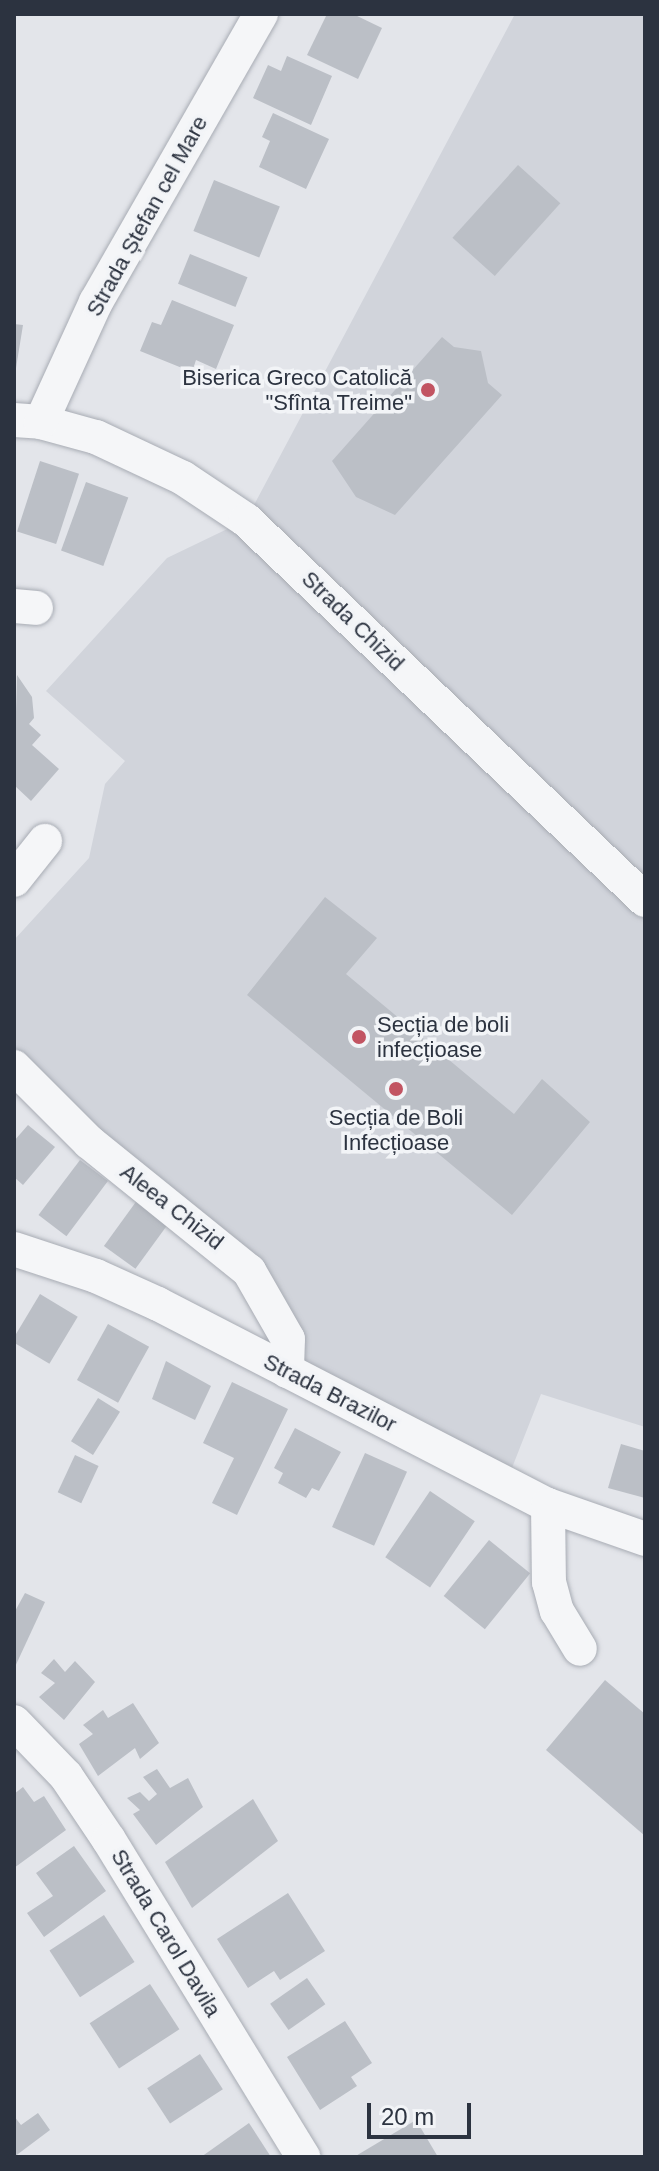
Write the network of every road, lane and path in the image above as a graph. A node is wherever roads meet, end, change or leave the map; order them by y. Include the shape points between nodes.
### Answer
1 (261, 14) edge
2 (28, 421) edge
3 (45, 841) dead end
4 (14, 880) edge
5 (645, 900) edge
6 (14, 1067) edge
7 (14, 1249) edge
8 (287, 1371) junction
9 (548, 1505) junction
10 (645, 1539) edge
11 (580, 1649) dead end
12 (14, 1722) edge
13 (303, 2157) edge

1 - 2 street, Strada Ștefan cel Mare
2 - 5 street, Strada Chizid via 96,437 183,478 246,520
3 - 4 street
6 - 8 street, Aleea Chizid via 89,1142 249,1271 288,1339
7 - 8 street, Strada Brazilor via 96,1276
8 - 9 street, Strada Brazilor
9 - 10 street, Strada Brazilor
9 - 11 street via 549,1582 557,1611
12 - 13 street, Strada Carol Davila via 66,1776 92,1814

